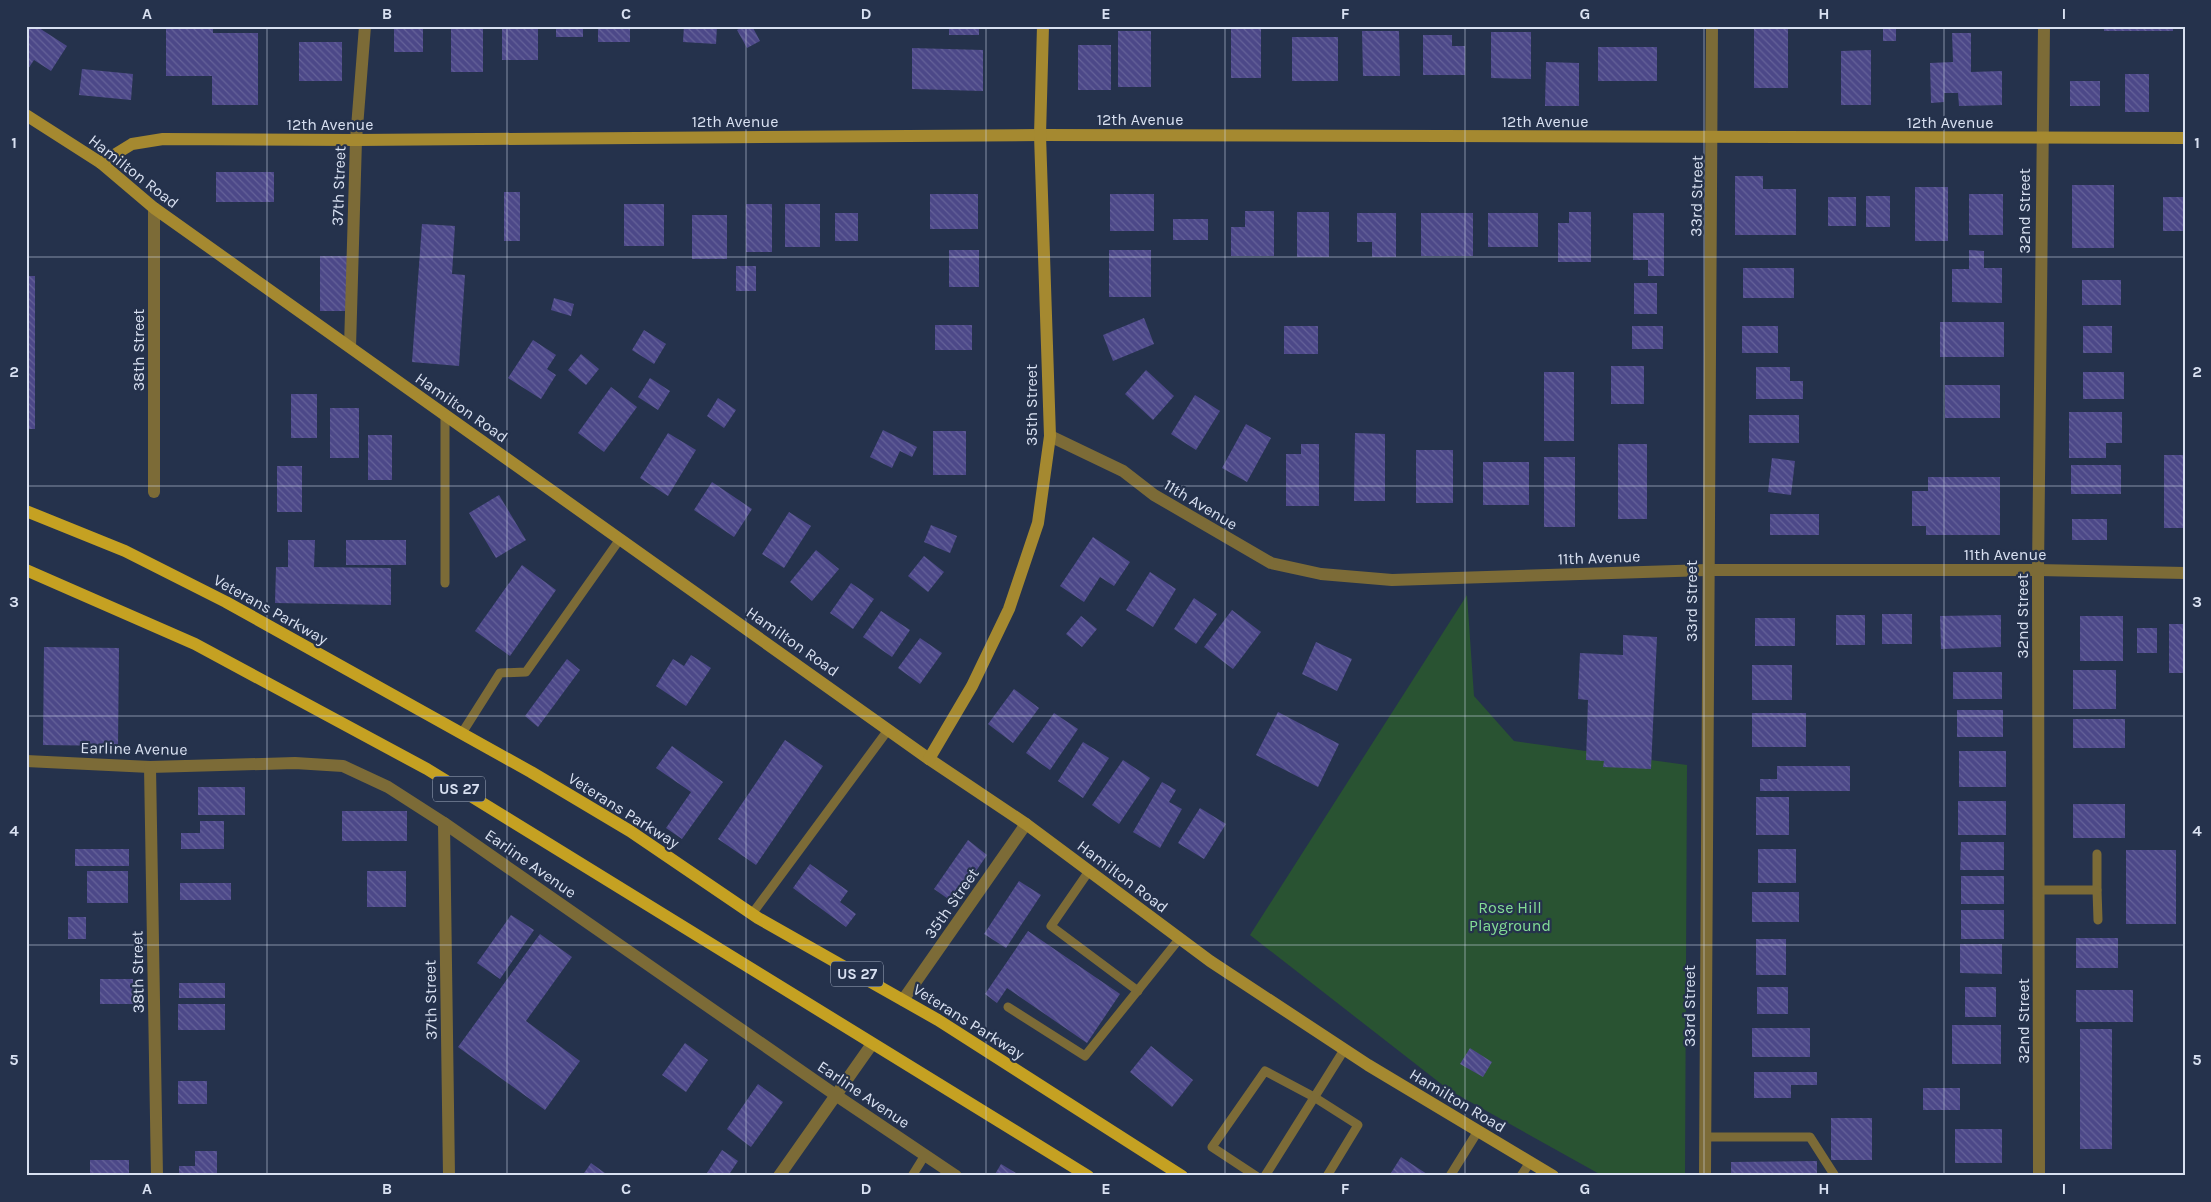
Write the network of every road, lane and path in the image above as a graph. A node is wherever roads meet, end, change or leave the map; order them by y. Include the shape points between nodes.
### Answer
1 (364, 26) edge
2 (1043, 26) edge
3 (1712, 26) edge
4 (2044, 26) edge
5 (26, 115) edge
6 (1040, 135) junction
7 (1713, 138) junction
8 (2041, 138) junction
9 (2185, 138) edge
10 (356, 140) junction
11 (101, 163) junction
12 (154, 208) junction
13 (350, 347) junction
14 (445, 414) junction
15 (1050, 436) junction
16 (154, 492) dead end
17 (26, 510) edge
18 (620, 539) junction
19 (26, 570) edge
20 (1707, 570) junction
21 (2038, 570) junction
22 (2185, 573) edge
23 (445, 583) dead end
24 (888, 730) junction
25 (462, 733) junction
26 (929, 759) junction
27 (26, 761) edge
28 (150, 767) junction
29 (444, 823) junction
30 (1026, 824) junction
31 (2097, 854) dead end
32 (1089, 871) junction
33 (2039, 890) junction
34 (2097, 890) junction
35 (752, 914) junction
36 (2098, 920) dead end
37 (1180, 938) junction
38 (1138, 991) junction
39 (903, 1000) junction
40 (1008, 1007) dead end
41 (872, 1044) junction
42 (1344, 1050) junction
43 (837, 1096) junction
44 (1314, 1097) junction
45 (1478, 1131) junction
46 (1705, 1137) junction
47 (925, 1155) junction
48 (1530, 1162) junction
49 (782, 1175) edge
50 (157, 1176) edge
51 (449, 1176) edge
52 (912, 1176) edge
53 (956, 1176) edge
54 (1088, 1176) edge
55 (1182, 1176) edge
56 (1256, 1176) edge
57 (1264, 1176) edge
58 (1327, 1176) edge
59 (1450, 1176) edge
60 (1521, 1176) edge
61 (1553, 1176) edge
62 (1705, 1176) edge
63 (1835, 1176) edge
64 (2039, 1176) edge

1 - 10 street, 37th Street
2 - 6 street, 35th Street
3 - 7 street, 33rd Street
4 - 8 street, 32nd Street
5 - 11 street, Hamilton Road
6 - 7 street, 12th Avenue
6 - 10 street, 12th Avenue
6 - 15 street, 35th Street
7 - 8 street, 12th Avenue
7 - 20 street, 33rd Street
8 - 9 street, 12th Avenue
8 - 21 street, 32nd Street
10 - 11 street, 12th Avenue via 163,139 132,144
10 - 13 street, 37th Street
11 - 12 street, Hamilton Road
12 - 13 street, Hamilton Road
12 - 16 street, 38th Street
13 - 14 street, Hamilton Road
14 - 18 street, Hamilton Road
14 - 23 lane
15 - 20 street, 11th Avenue via 1123,471 1154,495 1271,562 1321,574 1392,580
15 - 26 street, 35th Street via 1038,523 1009,609 972,686
17 - 25 main road, Veterans Parkway / US 27 via 125,551
18 - 24 street, Hamilton Road
18 - 25 lane via 526,672 500,673
19 - 41 main road, US 27 via 195,644 427,769
20 - 21 street, 11th Avenue
20 - 46 street, 33rd Street
21 - 22 street, 11th Avenue
21 - 33 street, 32nd Street
24 - 26 street, Hamilton Road
24 - 35 lane
25 - 35 main road, Veterans Parkway / US 27 via 630,832
26 - 30 street, Hamilton Road
27 - 28 street, Earline Avenue
28 - 29 street, Earline Avenue via 295,763 343,766 388,787
28 - 50 street, 38th Street
29 - 43 street, Earline Avenue
29 - 51 street, 37th Street
30 - 32 street, Hamilton Road
30 - 39 street, 35th Street
31 - 34 lane
32 - 37 street, Hamilton Road
32 - 38 lane via 1051,926
33 - 34 lane
33 - 64 street, 32nd Street
34 - 36 lane
35 - 39 main road, Veterans Parkway / US 27
37 - 38 lane
37 - 42 street, Hamilton Road
38 - 40 lane via 1085,1056
39 - 55 main road, Veterans Parkway / US 27
41 - 43 street
41 - 54 main road, US 27
42 - 44 lane
42 - 45 street, Hamilton Road
43 - 47 street, Earline Avenue
43 - 49 street
44 - 56 lane via 1265,1071 1212,1147
44 - 57 lane
44 - 58 lane via 1358,1125
45 - 48 street, Hamilton Road
45 - 59 lane
46 - 62 street, 33rd Street
46 - 63 lane via 1810,1137
47 - 52 lane
47 - 53 street, Earline Avenue
48 - 60 lane
48 - 61 street, Hamilton Road

